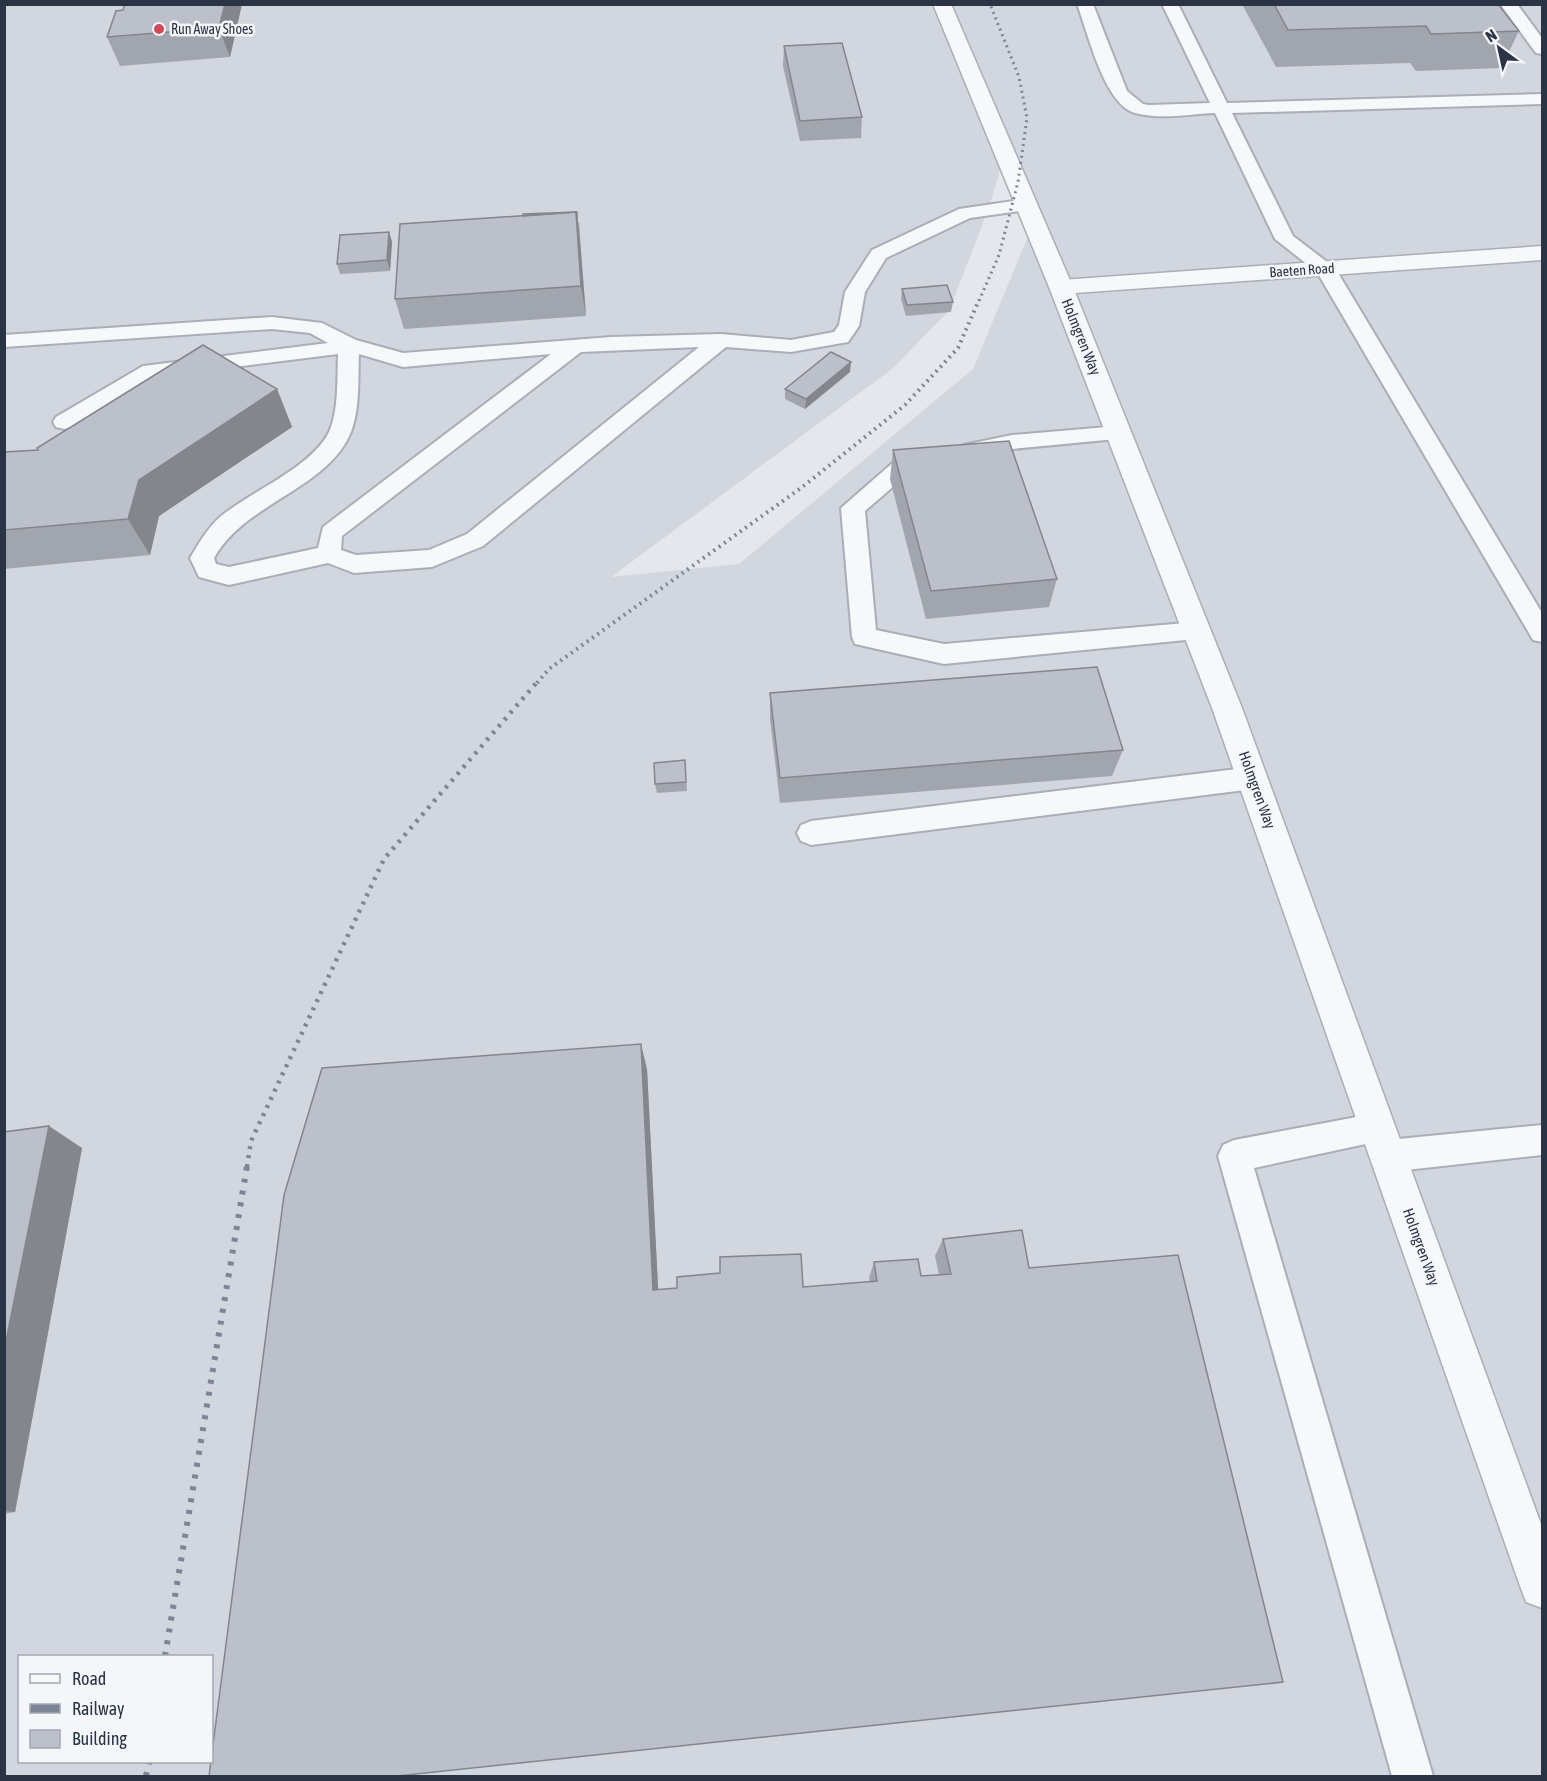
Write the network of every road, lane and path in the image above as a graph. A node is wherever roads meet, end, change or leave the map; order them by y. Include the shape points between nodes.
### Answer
1 (942, 4) edge
2 (1085, 4) edge
3 (1170, 4) edge
4 (1508, 4) edge
5 (1542, 49) edge
6 (1542, 99) edge
7 (1221, 109) junction
8 (1027, 205) junction
9 (1542, 253) edge
10 (1325, 268) junction
11 (1061, 287) junction
12 (721, 340) junction
13 (4, 341) edge
14 (349, 345) junction
15 (573, 347) junction
16 (64, 422) dead end
17 (1119, 433) junction
18 (329, 554) junction
19 (1197, 631) junction
20 (1542, 633) edge
21 (1253, 778) junction
22 (811, 833) dead end
23 (1542, 1140) edge
24 (1383, 1142) junction
25 (1542, 1586) edge
26 (1413, 1776) edge

1 - 8 street, Holmgren Way
2 - 7 lane via 1124,99 1149,110
3 - 7 lane
4 - 5 lane
6 - 7 lane
7 - 10 lane via 1285,239
8 - 11 street, Holmgren Way
8 - 12 lane via 966,213 879,254 855,292 849,326 841,337 790,346
9 - 10 street, Baeten Road
10 - 11 street, Baeten Road
10 - 20 lane
11 - 17 street, Holmgren Way
12 - 15 lane
12 - 18 lane via 475,540 432,558 354,564
13 - 14 lane via 272,323 315,327
14 - 15 lane via 403,360
14 - 16 lane via 150,371
14 - 18 lane via 339,435 317,460 229,523 207,543 201,558 207,571 229,576
15 - 18 lane via 331,533
17 - 19 street, Holmgren Way
17 - 19 lane via 1001,444 904,465 881,482 853,508 864,637 944,654
19 - 21 street, Holmgren Way
21 - 22 lane
21 - 24 street, Holmgren Way
23 - 24 lane
24 - 25 street, Holmgren Way
24 - 26 lane via 1234,1156

